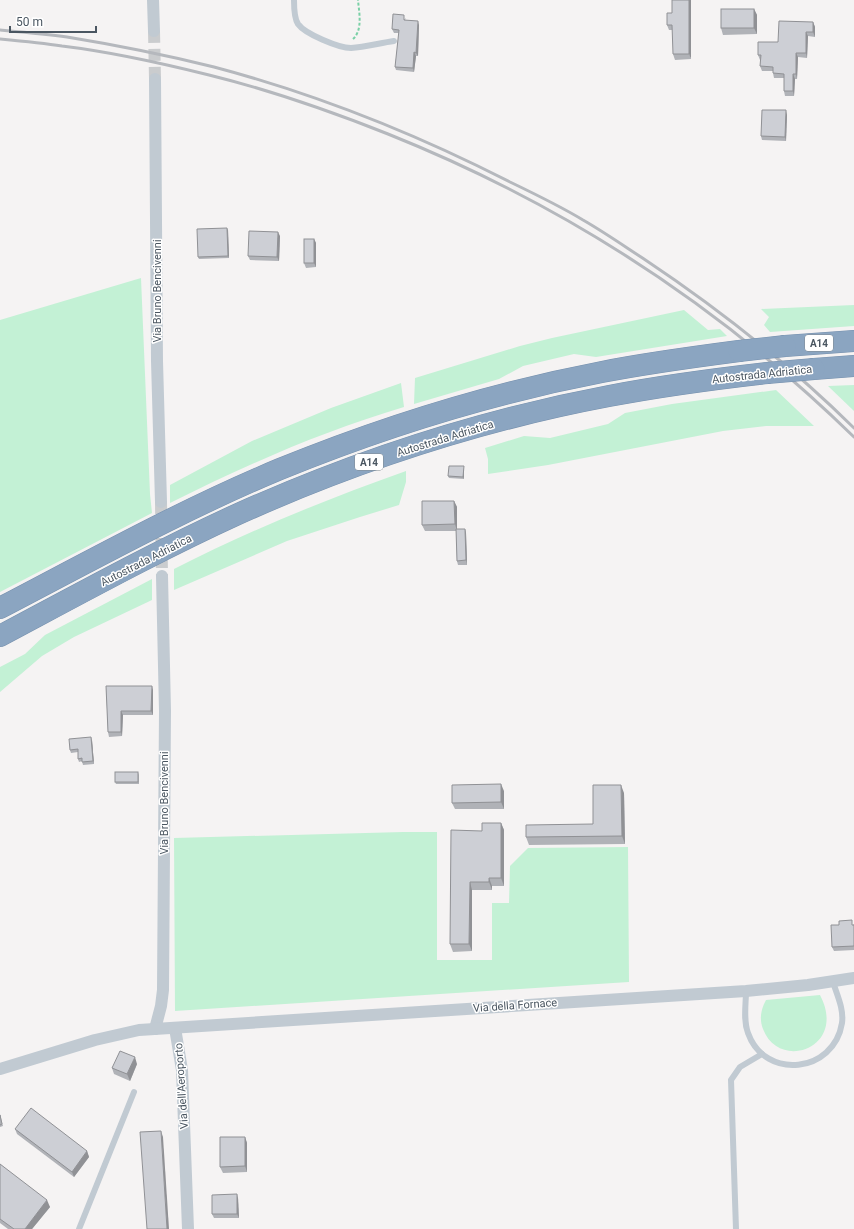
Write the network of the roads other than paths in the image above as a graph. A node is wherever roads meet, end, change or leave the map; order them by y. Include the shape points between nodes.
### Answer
1 (153, 0) edge
2 (294, 0) edge
3 (154, 31) tunnel mouth
4 (394, 41) dead end
5 (155, 79) tunnel mouth
6 (854, 341) edge
7 (854, 366) edge
8 (161, 502) tunnel mouth
9 (162, 576) tunnel mouth
10 (0, 608) edge
11 (0, 636) edge
12 (854, 978) edge
13 (833, 982) junction
14 (746, 991) junction
15 (175, 1028) junction
16 (156, 1029) junction
17 (762, 1054) junction
18 (0, 1069) edge
19 (134, 1092) dead end
20 (79, 1229) edge
21 (188, 1229) edge
22 (736, 1229) edge

1 - 3 street
2 - 4 lane via 297,23 304,31 341,47 351,48
5 - 8 street, Via Bruno Bencivenni
6 - 10 highway, A14, bridge via 739,351 639,365 560,381 437,413 306,459 230,491 168,520
7 - 11 highway, Autostrada Adriatica / A14, bridge via 697,381 608,396 507,419 403,450 318,481 237,515 173,545
9 - 16 street, Via Bruno Bencivenni via 163,990
12 - 13 street, Via della Fornace
13 - 14 street, Via della Fornace
13 - 17 lane via 842,1010 842,1022 836,1041 827,1051 807,1064 791,1066 776,1062
14 - 15 street, Via della Fornace
14 - 17 lane via 745,1025 753,1044
15 - 16 street, Via dell'Aeroporto
15 - 21 street, Via dell'Aeroporto via 182,1070
16 - 18 street, Via dell'Aeroporto via 108,1037
17 - 22 lane via 740,1067 731,1080
19 - 20 lane

